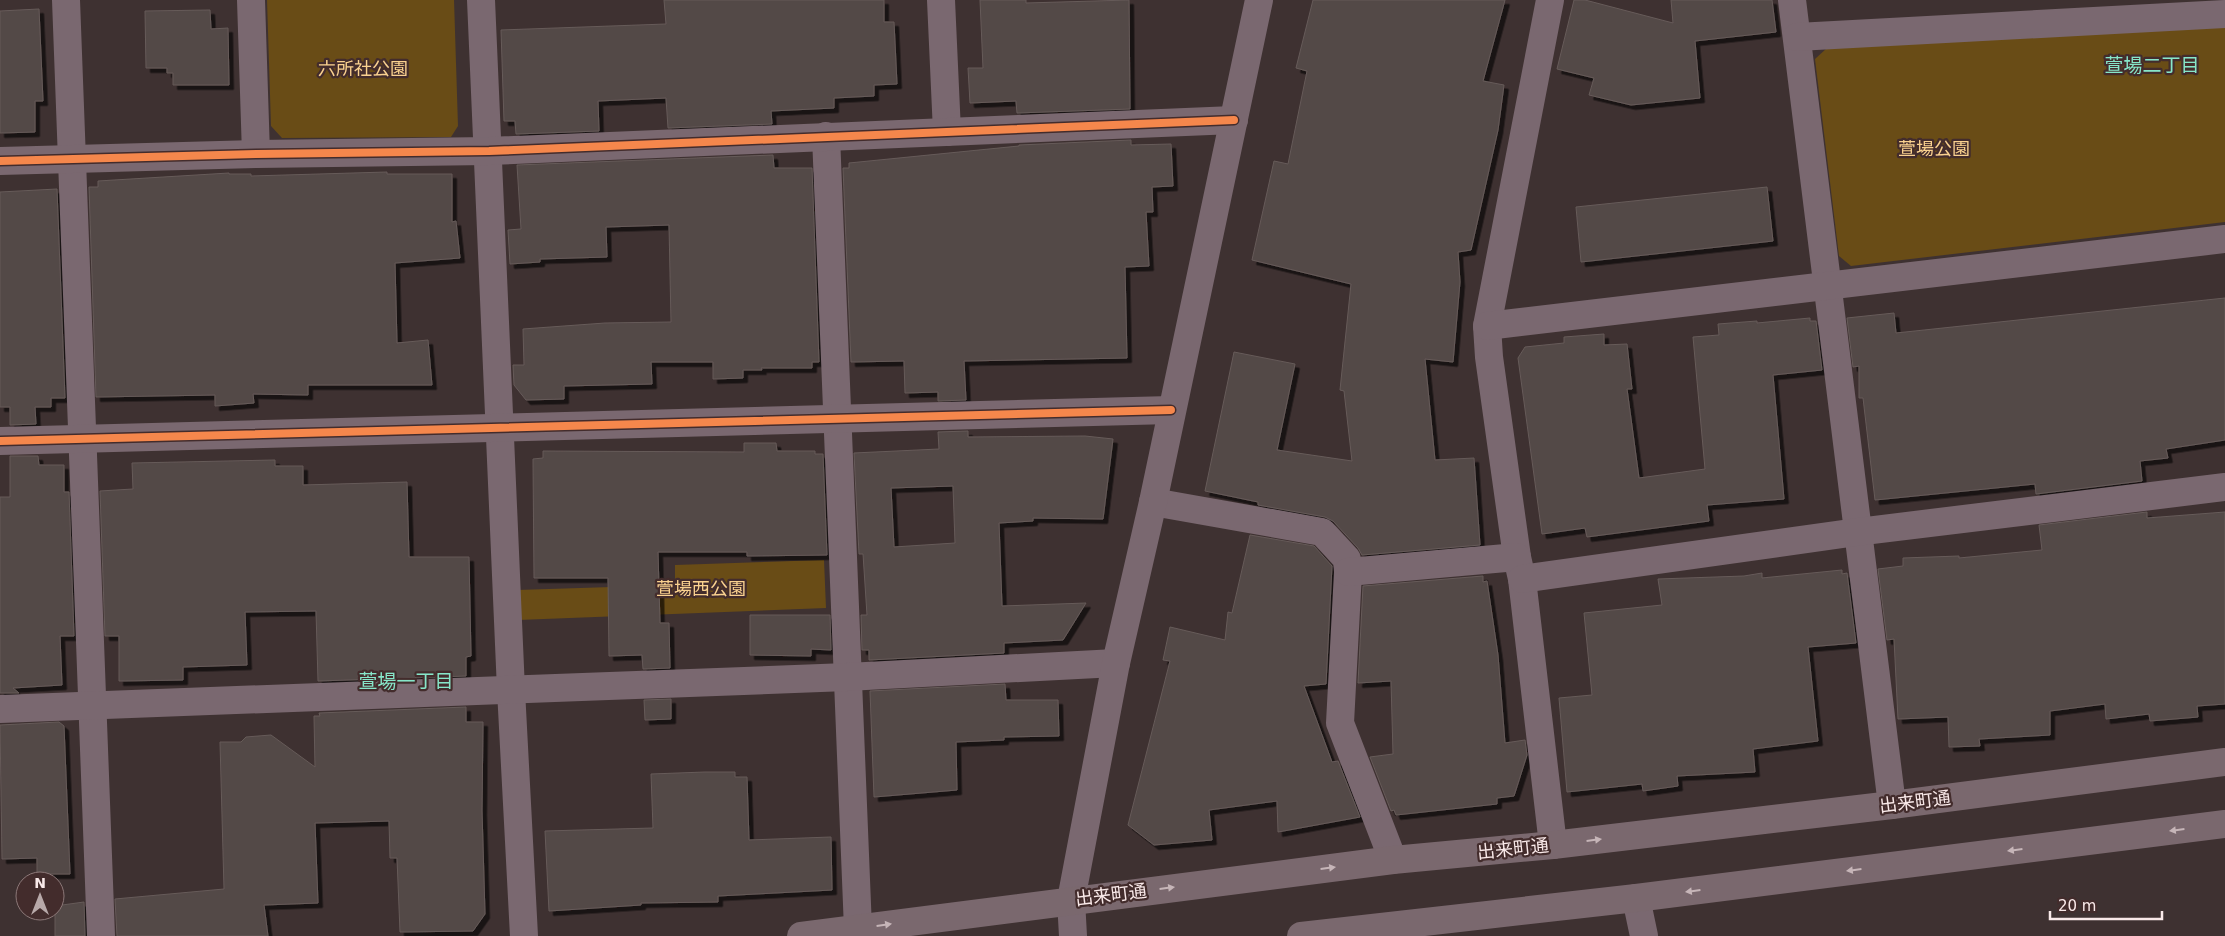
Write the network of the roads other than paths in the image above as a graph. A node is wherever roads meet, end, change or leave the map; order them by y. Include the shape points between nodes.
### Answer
1 (66, 0) edge
2 (252, 0) edge
3 (481, 0) edge
4 (941, 0) edge
5 (1259, 0) edge
6 (1550, 0) edge
7 (1792, 0) edge
8 (2225, 14) edge
9 (1797, 37) junction
10 (1234, 120) junction
11 (947, 132) junction
12 (826, 136) junction
13 (489, 151) junction
14 (256, 154) junction
15 (73, 158) junction
16 (0, 161) edge
17 (2225, 239) edge
18 (1826, 286) junction
19 (1487, 326) junction
20 (1171, 410) junction
21 (837, 419) junction
22 (500, 429) junction
23 (83, 439) junction
24 (0, 441) edge
25 (2225, 487) edge
26 (1153, 502) junction
27 (1857, 532) junction
28 (1520, 568) junction
29 (1348, 572) junction
30 (1116, 663) junction
31 (846, 677) junction
32 (511, 690) junction
33 (91, 706) junction
34 (0, 710) edge
35 (2225, 762) edge
36 (1892, 805) junction
37 (2225, 824) edge
38 (1553, 845) junction
39 (1393, 860) junction
40 (1636, 898) junction
41 (1071, 900) junction
42 (858, 929) junction
43 (1318, 935) edge
44 (101, 936) edge
45 (524, 936) edge
46 (801, 936) edge
47 (1073, 936) edge
48 (1644, 936) edge

1 - 15 street
2 - 14 street
3 - 13 street
4 - 11 street
5 - 10 street
6 - 19 street
7 - 9 street
8 - 9 street
9 - 18 street
10 - 11 street
10 - 20 street
11 - 12 street
12 - 13 street
12 - 21 street
13 - 14 street
13 - 22 street
14 - 15 street
15 - 16 street
15 - 23 street
17 - 18 street
18 - 19 street
18 - 27 street
19 - 28 street
20 - 21 street
20 - 26 street
21 - 22 street
21 - 31 street
22 - 23 street
22 - 32 street
23 - 24 street
23 - 33 street
25 - 27 street
26 - 29 street via 1322,532 1347,558
26 - 30 street
27 - 28 street
27 - 36 street
28 - 29 street
28 - 38 street
29 - 39 street via 1340,723
30 - 31 street
30 - 41 street
31 - 32 street
31 - 42 street
32 - 33 street
32 - 45 street
33 - 34 street
33 - 44 street
35 - 36 main road, 出来町通
38 -> 36 main road, 出来町通
37 -> 40 main road
38 - 39 main road, 出来町通
41 -> 39 main road, 出来町通
40 - 43 main road
40 - 48 street
42 -> 41 main road, 出来町通
41 - 47 street
42 - 46 main road, 出来町通

